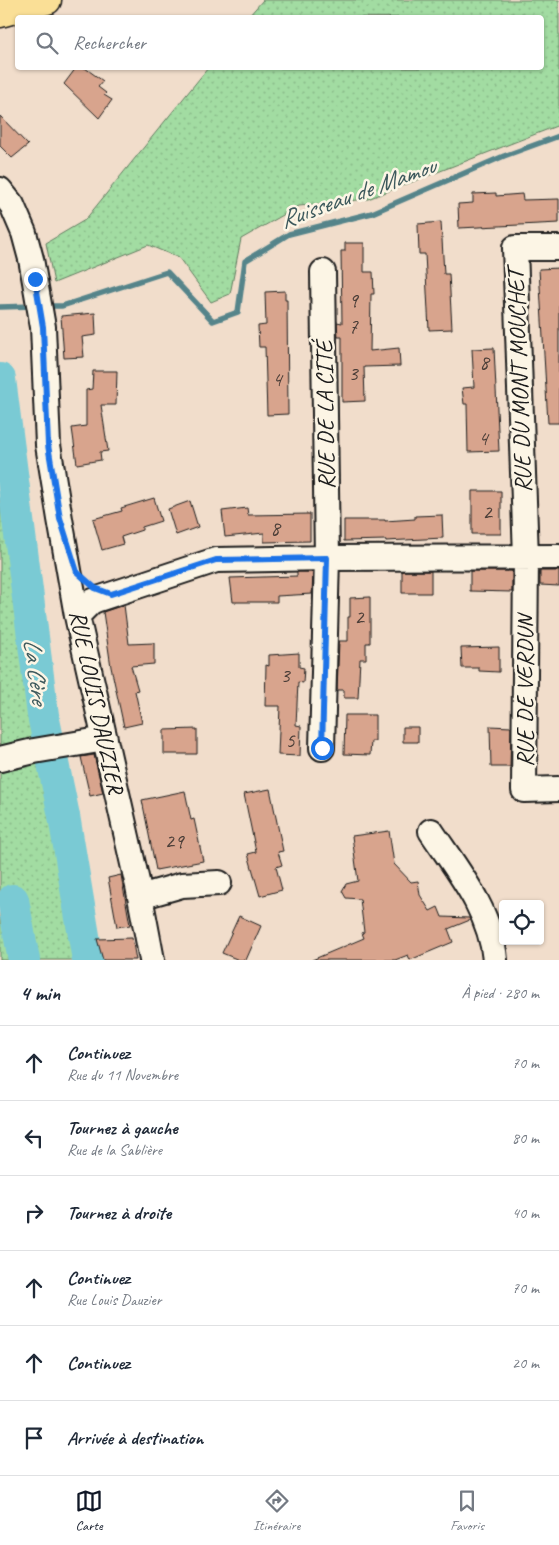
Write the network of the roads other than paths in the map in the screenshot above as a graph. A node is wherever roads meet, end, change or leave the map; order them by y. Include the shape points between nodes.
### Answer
1 (47, 0) edge
2 (0, 12) edge
3 (0, 190) edge
4 (559, 248) edge
5 (323, 272) dead end
6 (60, 518) junction
7 (526, 557) junction
8 (559, 557) edge
9 (327, 558) junction
10 (111, 594) junction
11 (77, 616) junction
12 (105, 739) junction
13 (322, 748) dead end
14 (0, 759) edge
15 (559, 789) edge
16 (431, 830) dead end
17 (219, 883) dead end
18 (140, 897) junction
19 (152, 960) edge
20 (495, 960) edge

1 - 2 main road
3 - 6 street, RUE LOUIS DAUZIER via 12,205 24,233 35,279 43,327 48,445
4 - 7 street, RUE DU MONT MOUCHET via 514,248
5 - 9 street, RUE DE LA CITÉ
6 - 10 street via 77,572 95,588
6 - 11 street, RUE LOUIS DAUZIER
7 - 8 street
7 - 9 street
7 - 15 street, RUE DE VERDUN via 524,790
9 - 10 street via 216,560
9 - 13 street, RUE DE LA CITÉ
10 - 11 street via 91,602
11 - 12 street, RUE LOUIS DAUZIER
12 - 14 street
12 - 18 street, RUE LOUIS DAUZIER
16 - 20 street via 476,900 489,930
17 - 18 street via 182,885
18 - 19 street, RUE LOUIS DAUZIER

